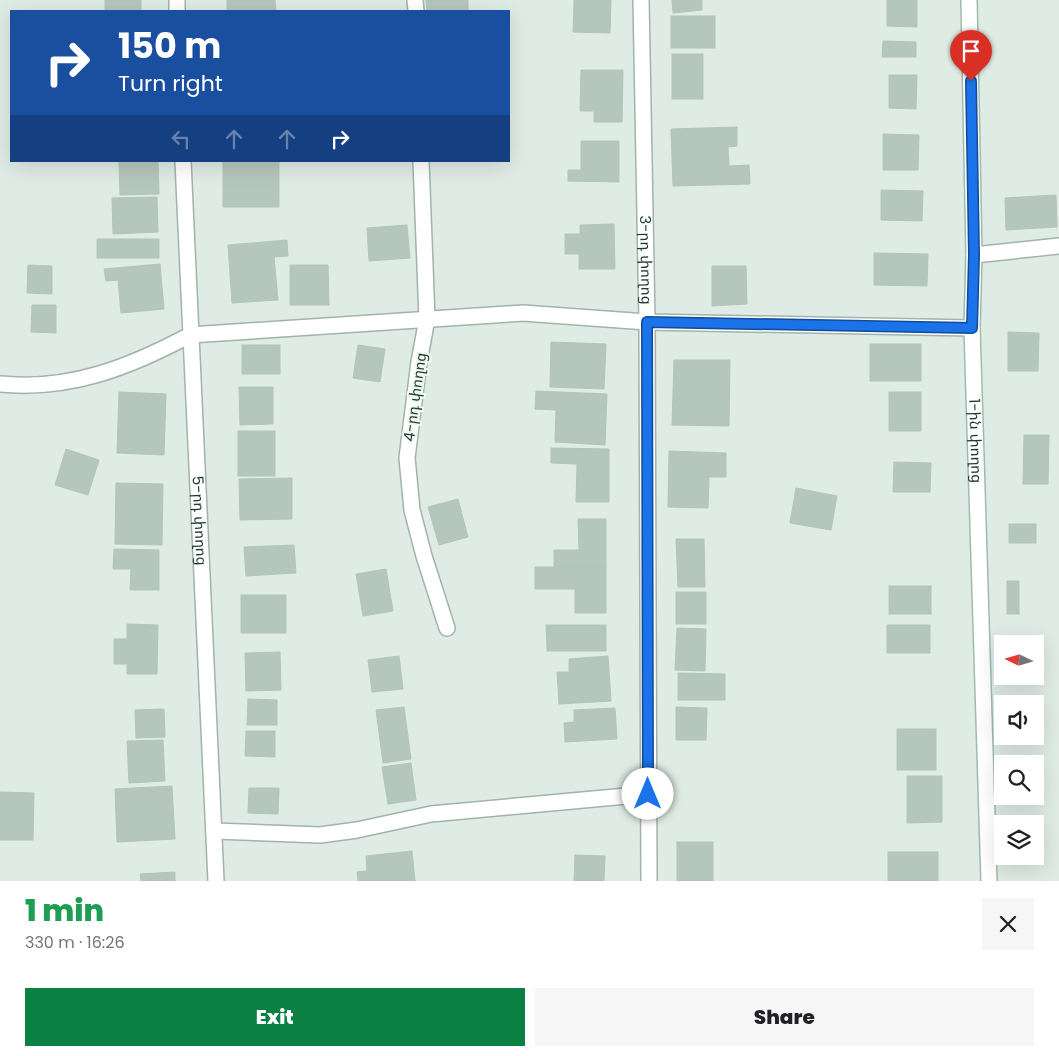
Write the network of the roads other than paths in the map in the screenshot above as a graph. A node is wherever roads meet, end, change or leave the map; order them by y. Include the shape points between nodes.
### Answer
1 (641, 0) edge
2 (969, 0) edge
3 (183, 162) edge
4 (421, 162) edge
5 (1059, 246) edge
6 (974, 255) junction
7 (427, 318) junction
8 (647, 322) junction
9 (972, 328) junction
10 (190, 335) junction
11 (0, 384) edge
12 (447, 628) dead end
13 (648, 794) junction
14 (214, 831) junction
15 (216, 881) edge
16 (649, 881) edge
17 (989, 881) edge

1 - 8 street, 3-րդ փողոց
2 - 6 street, 1-ին փողոց
3 - 10 street, 5-րդ փողոց
4 - 7 street, 4-րդ փողոց
5 - 6 street
6 - 9 street, 1-ին փողոց
7 - 8 street via 523,313
7 - 10 street
7 - 12 street, 4-րդ փողոց via 407,458 412,510
8 - 9 street
8 - 13 street, 3-րդ փողոց
9 - 17 street, 1-ին փողոց
10 - 11 street via 120,368 63,384
10 - 14 street, 5-րդ փողոց
13 - 14 street via 431,814 320,835
13 - 16 street, 3-րդ փողոց
14 - 15 street, 5-րդ փողոց

